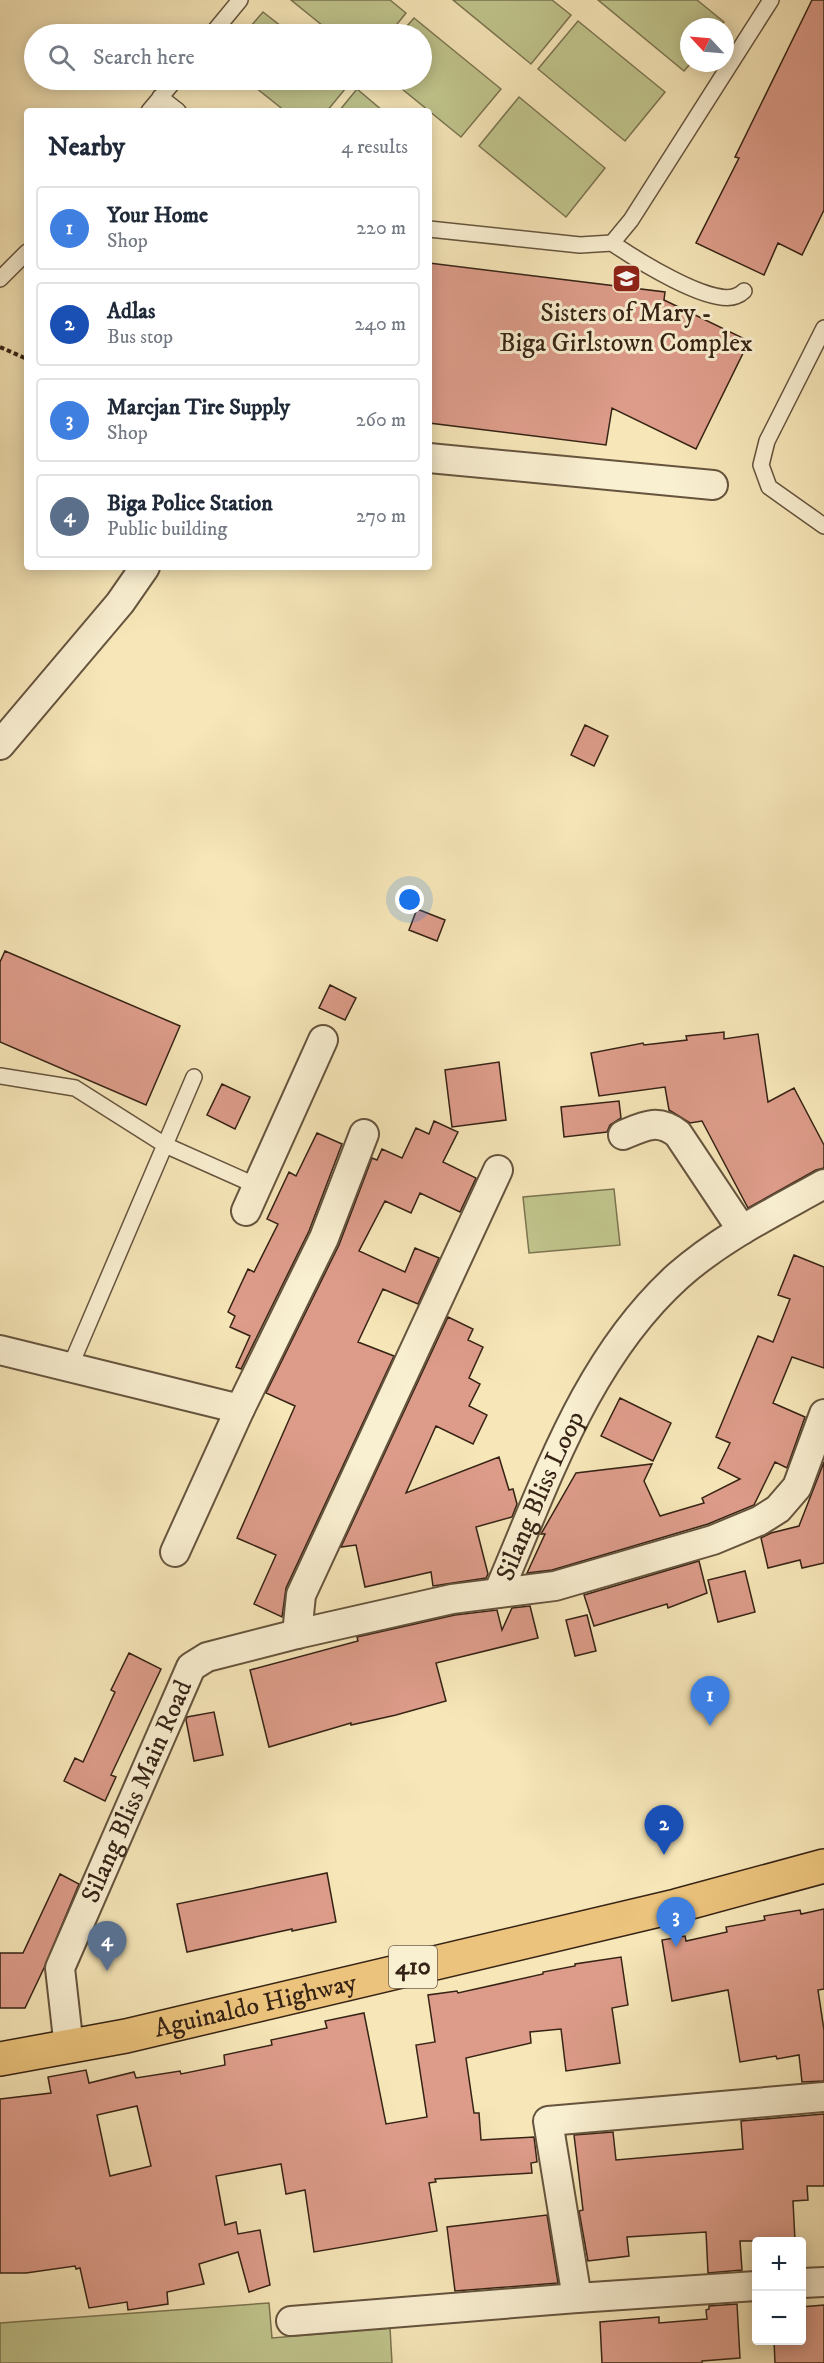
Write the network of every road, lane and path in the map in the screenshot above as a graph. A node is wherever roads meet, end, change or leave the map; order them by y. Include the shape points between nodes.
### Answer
1 (240, 0) edge
2 (771, 0) edge
3 (220, 24) edge
4 (166, 90) edge
5 (160, 97) junction
6 (151, 108) edge
7 (174, 108) edge
8 (432, 230) edge
9 (612, 243) junction
10 (24, 255) edge
11 (0, 279) edge
12 (744, 291) dead end
13 (824, 328) edge
14 (0, 348) edge
15 (24, 358) edge
16 (432, 458) edge
17 (713, 485) dead end
18 (824, 526) edge
19 (143, 570) edge
20 (0, 745) edge
21 (322, 1040) dead end
22 (0, 1076) edge
23 (194, 1077) dead end
24 (364, 1134) dead end
25 (623, 1135) dead end
26 (165, 1145) junction
27 (498, 1170) dead end
28 (824, 1184) edge
29 (251, 1199) joint
30 (742, 1230) junction
31 (0, 1350) edge
32 (70, 1368) junction
33 (240, 1409) junction
34 (824, 1414) edge
35 (175, 1552) dead end
36 (498, 1593) junction
37 (297, 1634) junction
38 (824, 1866) edge
39 (69, 2048) junction
40 (0, 2059) edge
41 (824, 2097) edge
42 (824, 2282) edge
43 (806, 2283) edge
44 (752, 2286) edge
45 (577, 2298) junction
46 (291, 2321) dead end

1 - 3 lane
2 - 9 lane via 631,220
4 - 5 lane
5 - 6 lane
5 - 7 lane
8 - 9 lane via 580,245
9 - 12 lane via 659,274 707,293 735,297
10 - 11 lane
13 - 18 lane via 767,441 760,465 769,488
14 - 15 path
16 - 17 street
19 - 20 street via 120,603
21 - 29 street
22 - 26 lane via 75,1088
23 - 26 lane
24 - 33 street via 324,1238
25 - 30 street via 653,1123 678,1134
26 - 29 lane
26 - 32 lane
27 - 37 street via 301,1595
28 - 30 street, Silang Bliss Loop
30 - 36 street, Silang Bliss Loop via 678,1276 624,1334 591,1386 563,1443
31 - 32 street
32 - 33 street
33 - 35 street
34 - 36 street, Silang Bliss Loop via 797,1486 778,1509 759,1521 713,1540 555,1586
36 - 37 street, Silang Bliss Main Road via 452,1599
37 - 39 street, Silang Bliss Main Road via 207,1657 191,1667 60,1968
38 - 39 main road, Aguinaldo Highway / 410 via 608,1922
39 - 40 main road, Aguinaldo Highway / 410
41 - 45 street via 548,2121
42 - 43 street
44 - 45 street
45 - 46 street

